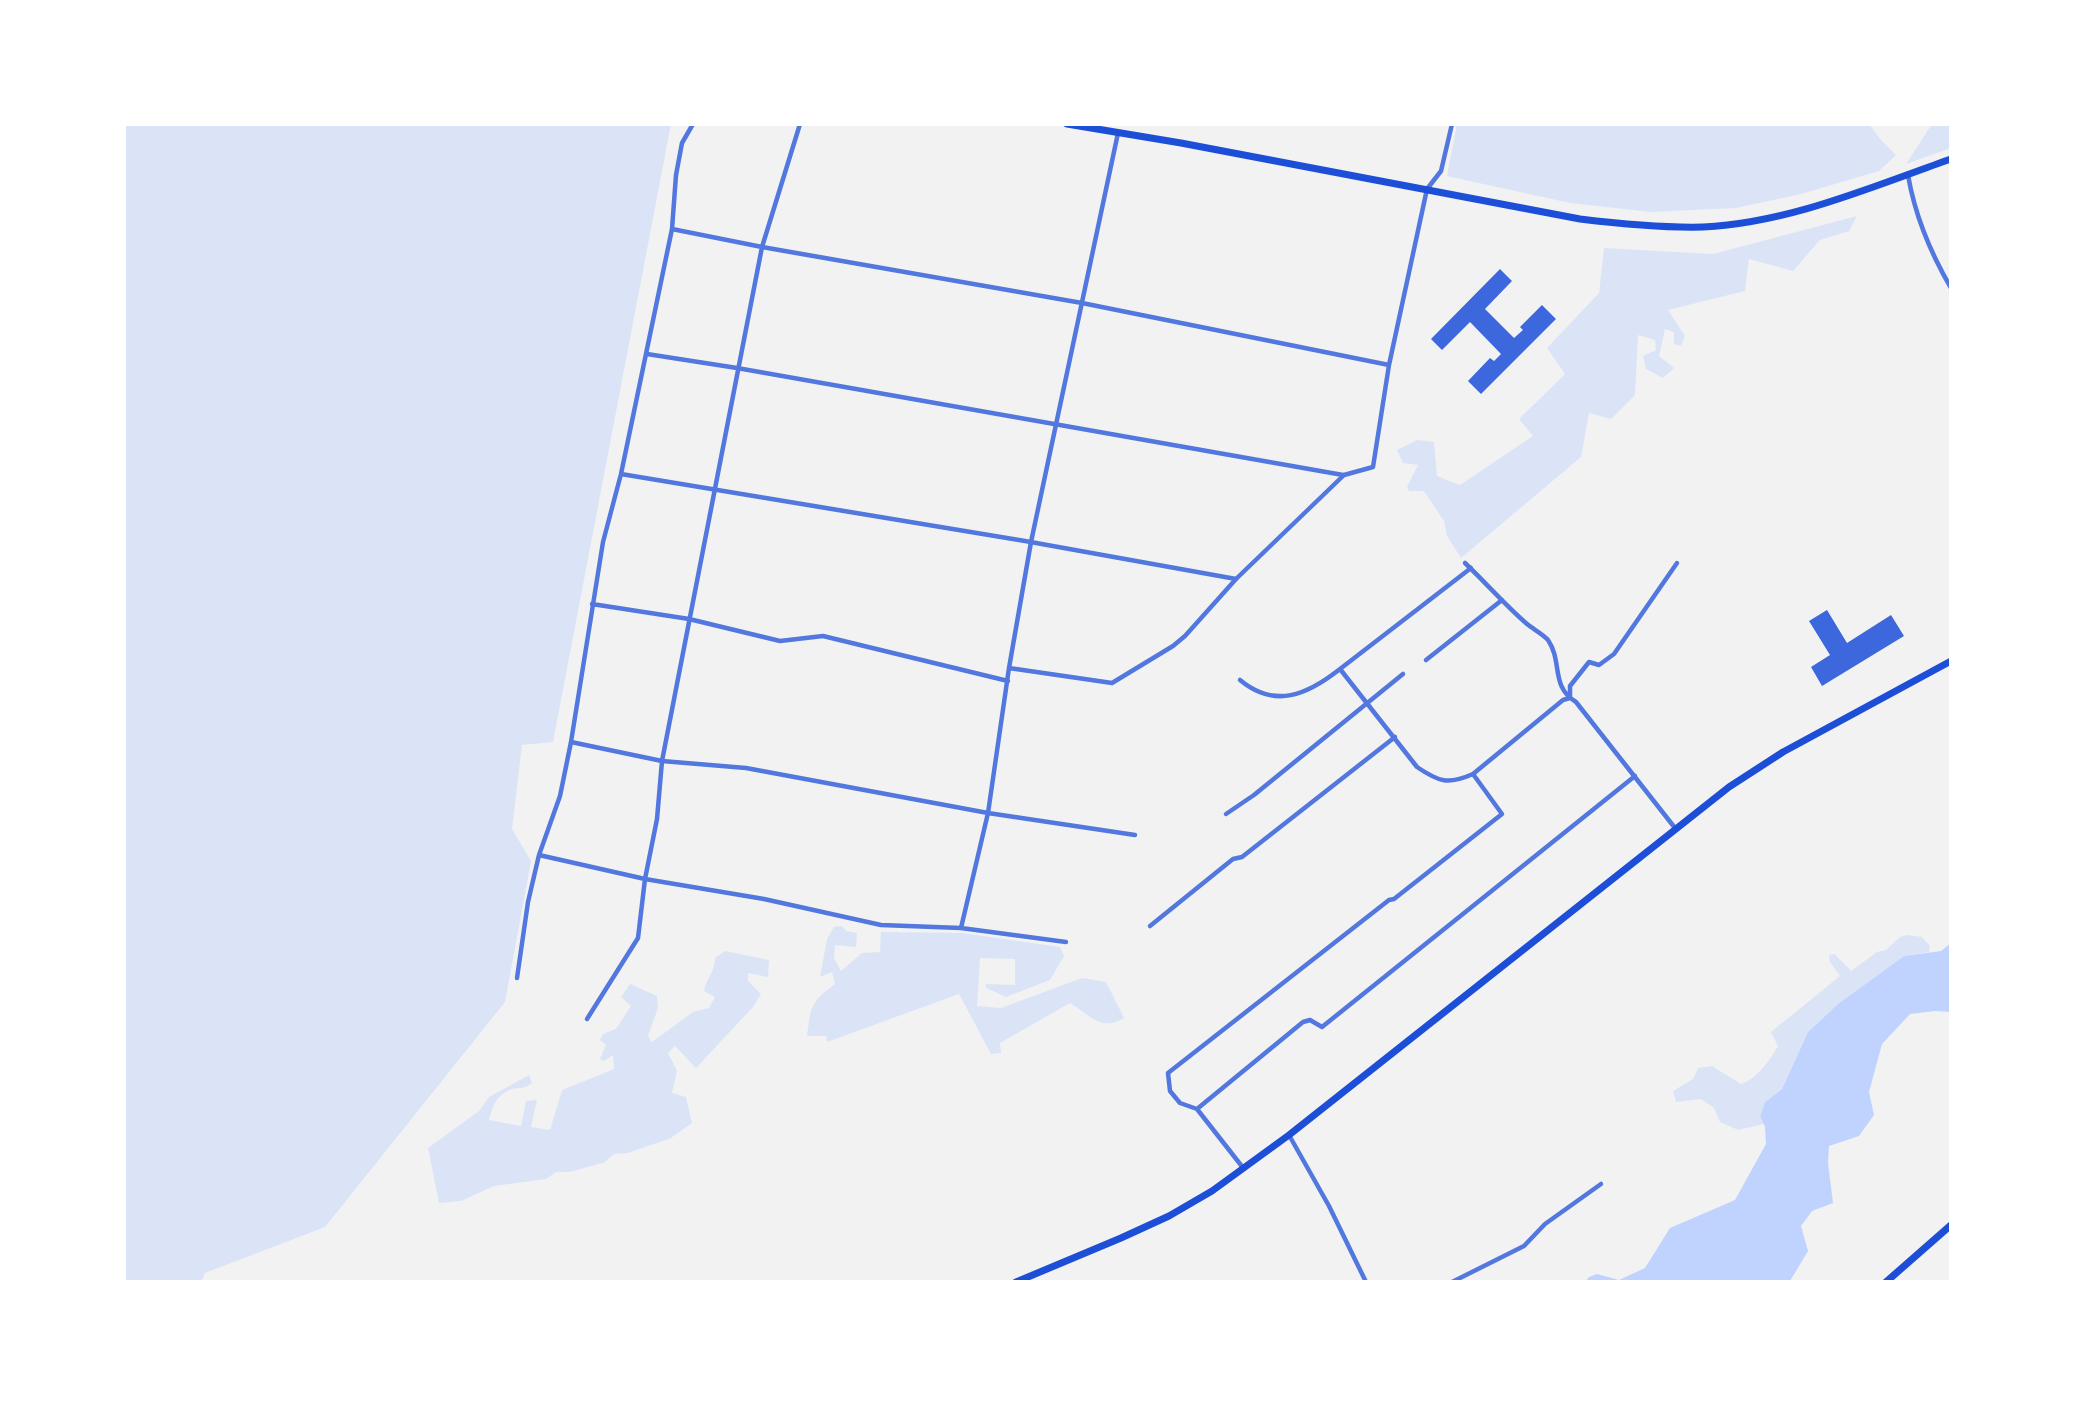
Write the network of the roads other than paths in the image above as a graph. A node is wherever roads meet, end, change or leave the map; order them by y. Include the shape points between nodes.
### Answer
1 (693, 124) edge
2 (800, 124) edge
3 (1067, 124) edge
4 (1452, 124) edge
5 (1119, 132) junction
6 (1951, 159) edge
7 (1908, 174) junction
8 (1427, 189) junction
9 (672, 229) junction
10 (762, 247) junction
11 (1951, 288) edge
12 (1082, 303) junction
13 (647, 354) junction
14 (1389, 365) junction
15 (737, 368) junction
16 (1058, 424) junction
17 (621, 474) junction
18 (1343, 475) junction
19 (715, 489) junction
20 (1031, 542) junction
21 (1465, 563) dead end
22 (1677, 563) dead end
23 (1471, 568) junction
24 (1236, 579) junction
25 (1502, 600) junction
26 (592, 604) junction
27 (689, 619) junction
28 (1426, 660) dead end
29 (1951, 661) edge
30 (1009, 668) junction
31 (1340, 669) junction
32 (1403, 674) dead end
33 (1240, 680) dead end
34 (1008, 681) junction
35 (1570, 698) junction
36 (1366, 703) junction
37 (1395, 737) junction
38 (571, 742) junction
39 (662, 761) junction
40 (1473, 774) junction
41 (1635, 776) junction
42 (988, 814) junction
43 (1226, 814) dead end
44 (1675, 828) junction
45 (1135, 835) dead end
46 (539, 855) junction
47 (645, 879) junction
48 (1150, 926) dead end
49 (961, 928) junction
50 (1066, 942) dead end
51 (517, 978) dead end
52 (587, 1019) dead end
53 (1198, 1109) junction
54 (1289, 1135) junction
55 (1244, 1169) junction
56 (1601, 1184) dead end
57 (1951, 1225) edge
58 (1016, 1282) edge
59 (1366, 1282) edge
60 (1452, 1282) edge
61 (1886, 1282) edge

1 - 9 street via 682,144
2 - 10 street
3 - 5 main road
4 - 8 street via 1441,171
5 - 8 main road
5 - 12 street
6 - 7 main road
7 - 8 main road via 1825,203 1705,226 1644,227 1580,219
7 - 11 street via 1926,242
8 - 14 street
9 - 10 street
9 - 13 street
10 - 12 street
10 - 15 street
12 - 14 street
12 - 16 street
13 - 15 street
13 - 17 street
14 - 18 street via 1373,467
15 - 16 street
15 - 19 street
16 - 18 street
16 - 20 street
17 - 19 street
17 - 26 street
18 - 24 street
19 - 20 street
19 - 27 street
20 - 24 street
20 - 30 street
21 - 23 street
22 - 35 street via 1614,654 1599,665 1590,663 1570,686
23 - 25 street
23 - 31 street
24 - 30 street via 1179,641 1112,683
25 - 28 street
25 - 35 street via 1548,639 1559,684
26 - 27 street
26 - 38 street
27 - 34 street via 780,641 823,636
27 - 39 street
29 - 44 main road via 1783,752
30 - 34 street
31 - 33 street via 1312,688 1283,697 1254,692
31 - 36 street
32 - 36 street
34 - 42 street
35 - 40 street
35 - 41 street
36 - 37 street
36 - 43 street
37 - 40 street via 1417,767 1432,778 1450,782
37 - 48 street
38 - 39 street
38 - 46 street via 560,796
39 - 42 street via 746,768
39 - 47 street
40 - 53 street via 1502,814 1168,1073 1170,1091 1180,1103
41 - 44 street
41 - 53 street via 1322,1027 1310,1020 1303,1022
42 - 45 street
42 - 49 street
44 - 54 main road
46 - 47 street
46 - 51 street
47 - 49 street via 881,925
47 - 52 street via 638,937
49 - 50 street
53 - 55 street
54 - 55 main road
54 - 59 street
55 - 58 main road via 1169,1216
56 - 60 street via 1524,1245
57 - 61 main road

